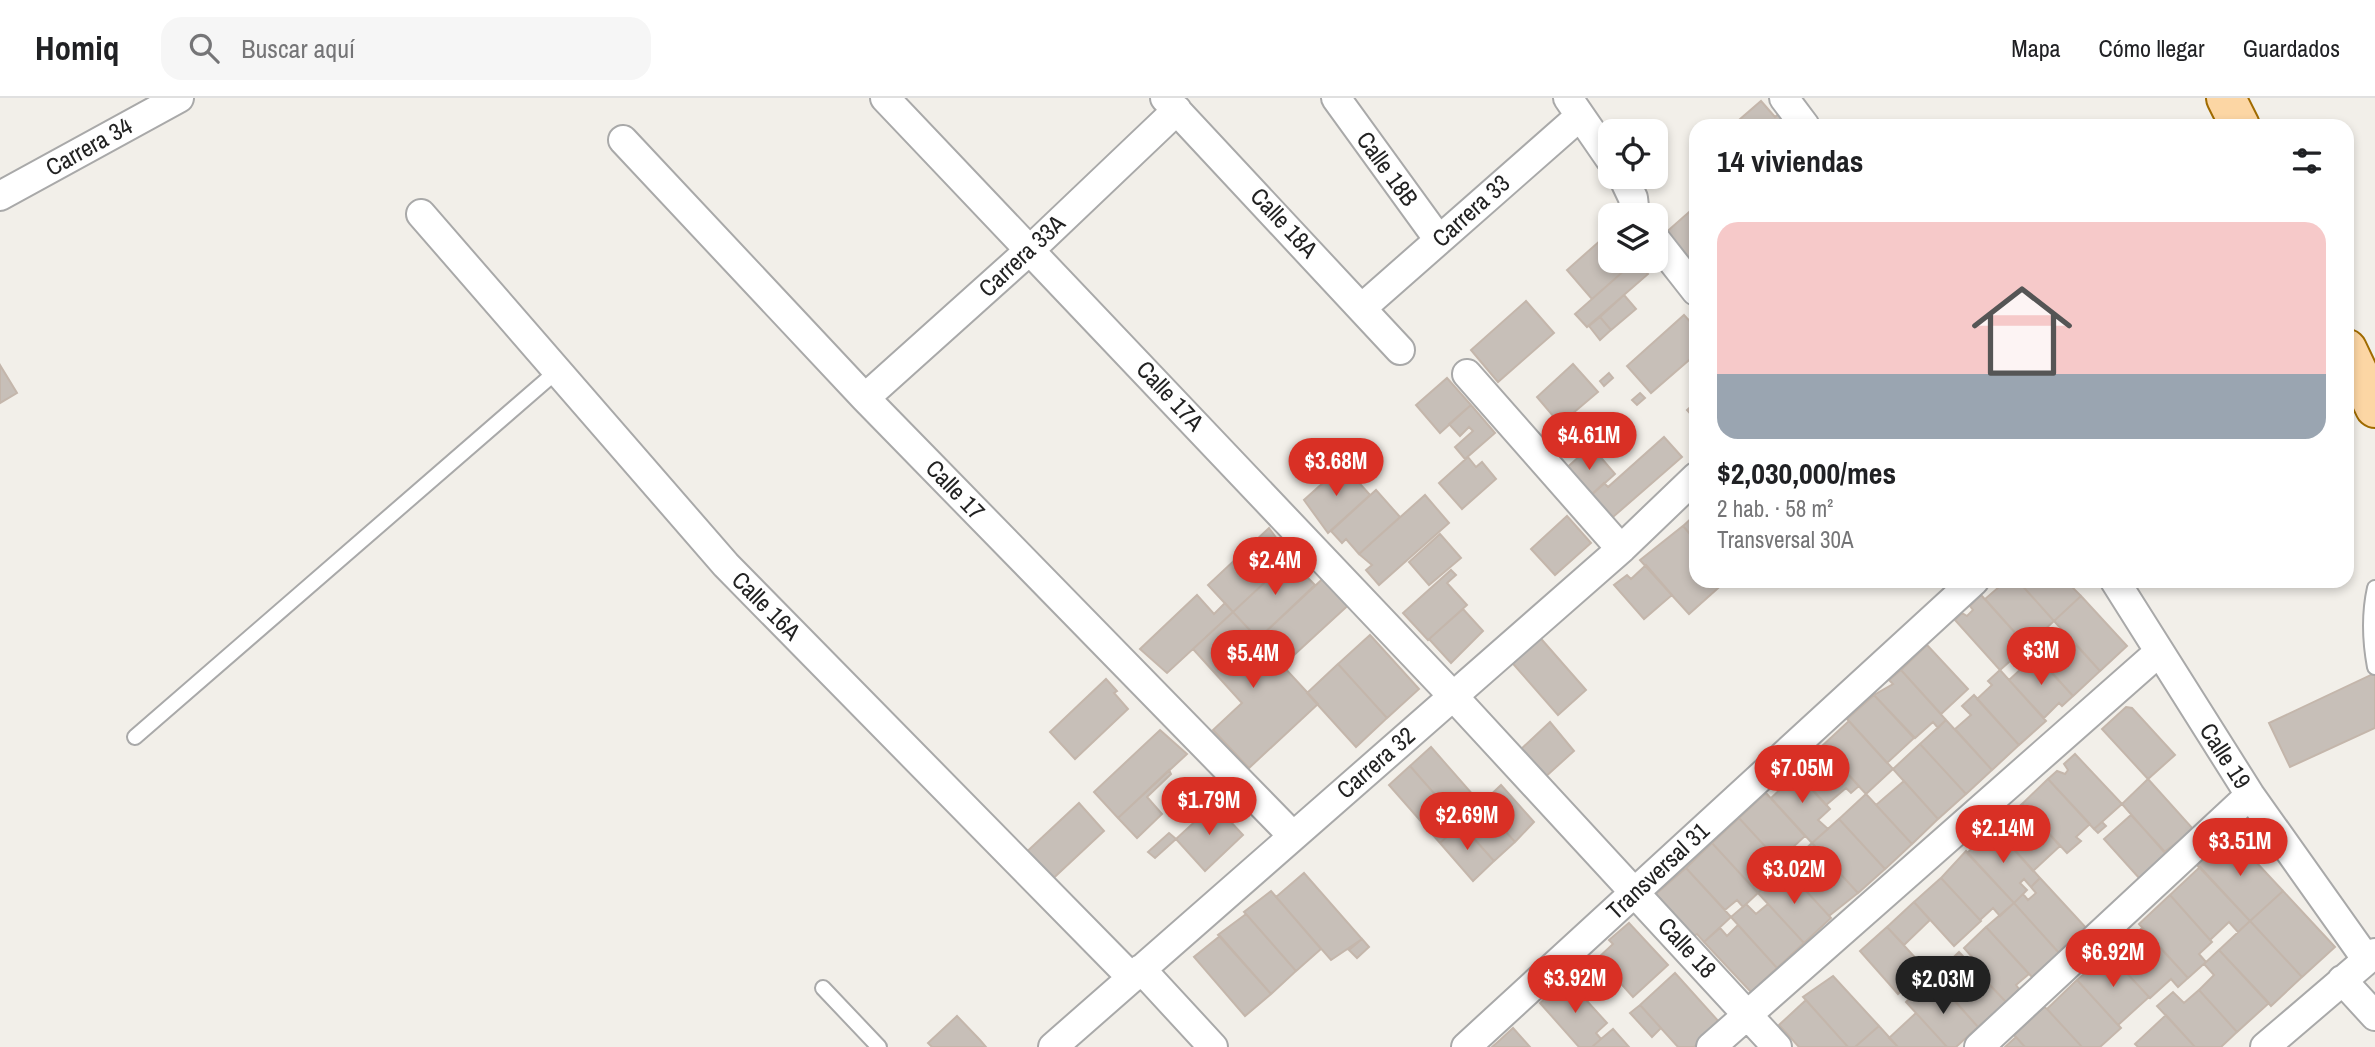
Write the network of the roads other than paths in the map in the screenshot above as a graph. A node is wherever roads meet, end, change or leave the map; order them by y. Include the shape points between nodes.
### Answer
1 (179, 98) edge
2 (885, 98) edge
3 (1336, 98) edge
4 (1784, 98) edge
5 (2226, 98) edge
6 (1171, 104) edge
7 (1574, 107) edge
8 (1800, 119) edge
9 (2236, 119) edge
10 (623, 140) dead end
11 (1598, 142) edge
12 (0, 197) edge
13 (421, 214) dead end
14 (1439, 240) junction
15 (1031, 249) junction
16 (1668, 255) edge
17 (1689, 282) edge
18 (1363, 307) junction
19 (1401, 350) dead end
20 (2354, 364) edge
21 (557, 371) junction
22 (1466, 374) dead end
23 (865, 398) junction
24 (2375, 408) edge
25 (1689, 484) edge
26 (1621, 549) junction
27 (1966, 588) edge
28 (2119, 588) edge
29 (2375, 588) edge
30 (2159, 652) junction
31 (2375, 667) edge
32 (1453, 696) junction
33 (135, 737) dead end
34 (2250, 795) junction
35 (1293, 836) junction
36 (1635, 892) junction
37 (2371, 956) edge
38 (1136, 973) junction
39 (2342, 980) junction
40 (823, 988) dead end
41 (1747, 1013) junction
42 (2375, 1016) edge
43 (879, 1047) edge
44 (1053, 1047) edge
45 (1213, 1047) edge
46 (1466, 1047) edge
47 (1711, 1047) edge
48 (1777, 1047) edge
49 (1979, 1047) edge
50 (2265, 1047) edge

1 - 12 street, Carrera 34
2 - 15 street, Calle 17A
3 - 14 street, Calle 18B
4 - 8 street
5 - 9 main road
6 - 15 street, Carrera 33A
6 - 18 street, Calle 18A
7 - 11 street
7 - 14 street, Carrera 33
10 - 23 street, Calle 17
13 - 21 street, Calle 16A
14 - 18 street, Carrera 33
15 - 23 street, Carrera 33A
15 - 32 street, Calle 17A
16 - 17 street
18 - 19 street, Calle 18A
20 - 24 main road
21 - 33 lane
21 - 38 street, Calle 16A via 726,565
22 - 26 street
23 - 35 street, Calle 17
25 - 26 street, Carrera 32
26 - 32 street, Carrera 32
27 - 36 street, Transversal 31
28 - 30 street, Calle 19
29 - 31 lane via 2371,609
30 - 34 street, Calle 19
30 - 41 street
32 - 35 street, Carrera 32
32 - 36 street, Calle 18
34 - 37 street, Calle 19
34 - 49 street
35 - 38 street, Carrera 32
36 - 41 street, Calle 18
36 - 46 street, Transversal 31
37 - 39 street
38 - 44 street, Carrera 32
38 - 45 street, Calle 16A
39 - 42 street
39 - 50 street
40 - 43 lane
41 - 47 street
41 - 48 street, Calle 18

